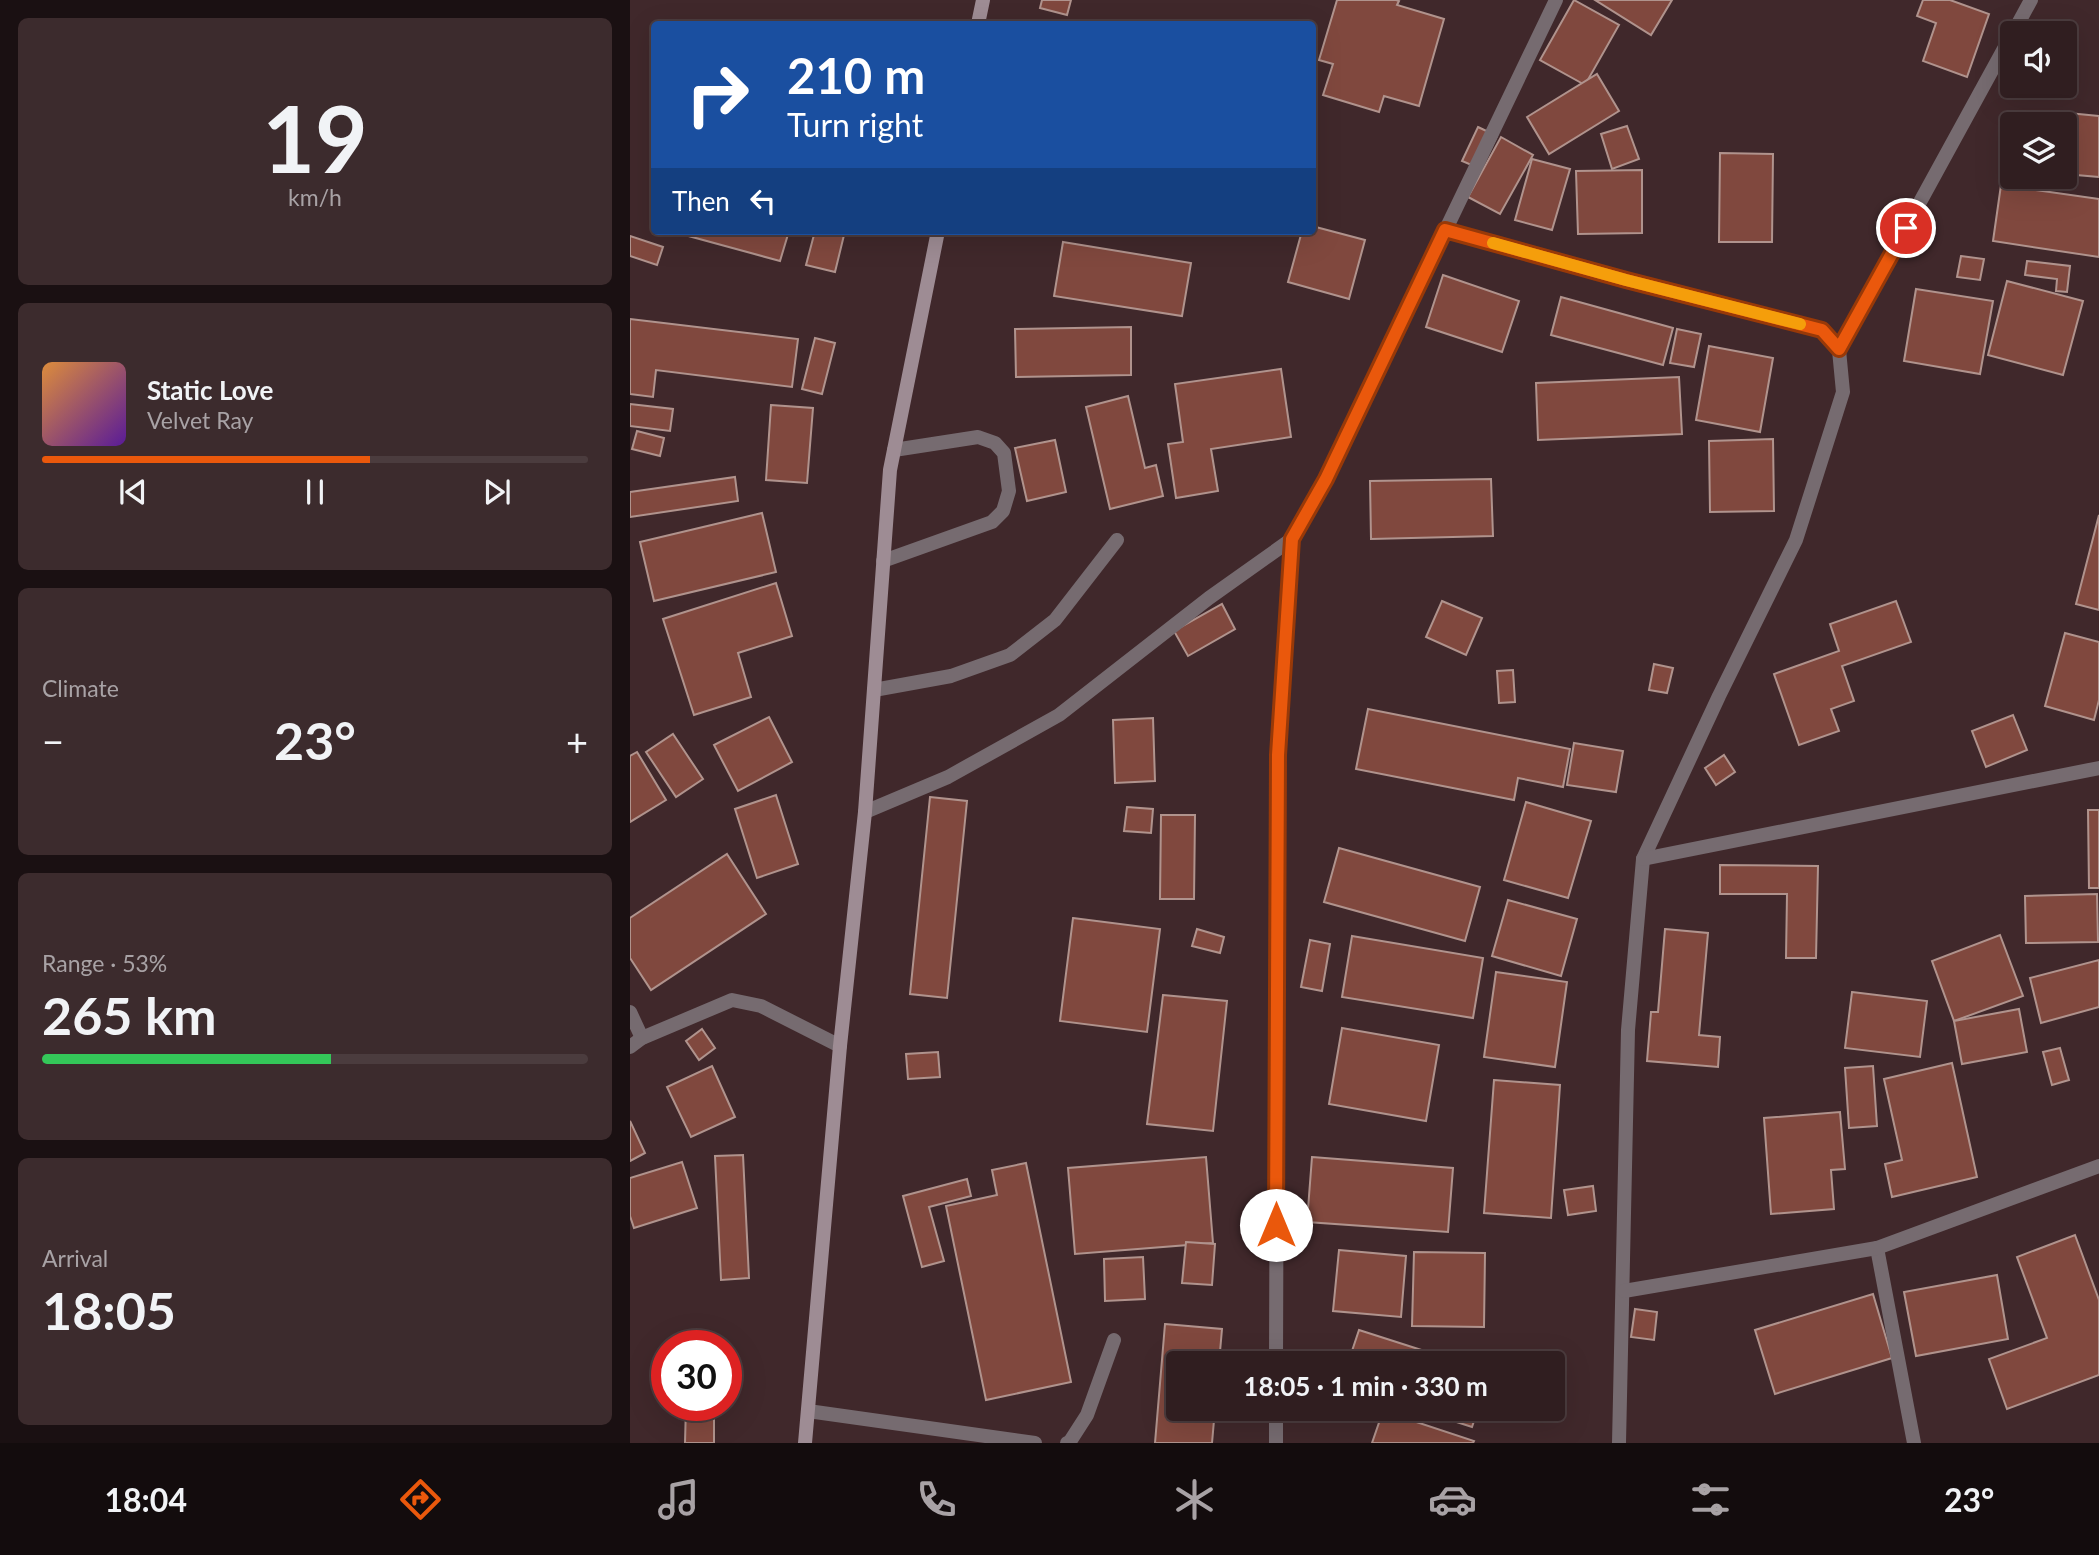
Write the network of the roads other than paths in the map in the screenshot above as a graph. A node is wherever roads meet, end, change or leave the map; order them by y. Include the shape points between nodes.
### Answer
1 (983, 0) edge
2 (1556, 0) edge
3 (2031, 0) edge
4 (979, 21) edge
5 (2020, 21) edge
6 (2000, 58) edge
7 (1445, 230) junction
8 (937, 235) edge
9 (1839, 349) junction
10 (894, 450) junction
11 (1292, 539) junction
12 (1117, 540) dead end
13 (883, 561) junction
14 (874, 690) junction
15 (2099, 768) edge
16 (865, 812) junction
17 (1643, 859) junction
18 (630, 1012) edge
19 (636, 1042) edge
20 (840, 1046) junction
21 (2099, 1166) edge
22 (1877, 1248) junction
23 (1624, 1291) junction
24 (1114, 1340) dead end
25 (1276, 1351) edge
26 (808, 1411) junction
27 (1276, 1421) edge
28 (806, 1443) edge
29 (1035, 1443) edge
30 (1067, 1443) edge
31 (1276, 1443) edge
32 (1619, 1443) edge
33 (1913, 1443) edge

1 - 4 main road
2 - 7 street
3 - 5 street
6 - 9 street
7 - 9 street via 1822,330
7 - 11 street via 1326,479
8 - 10 main road
9 - 17 street via 1843,392 1796,540
10 - 13 main road
10 - 13 street via 978,438 995,443 1004,453 1009,491 1003,511 992,522
11 - 16 street via 1059,715 948,776
11 - 25 street via 1278,755
12 - 14 street via 1055,620 1010,655 951,676
13 - 14 main road
14 - 16 main road
15 - 17 street
16 - 20 main road
17 - 23 street via 1628,1030
18 - 19 street
19 - 20 street via 732,1000 761,1006
20 - 26 main road
21 - 22 street
22 - 23 street
22 - 33 street
23 - 32 street
24 - 30 street via 1087,1415
26 - 28 main road
26 - 29 street
27 - 31 street

